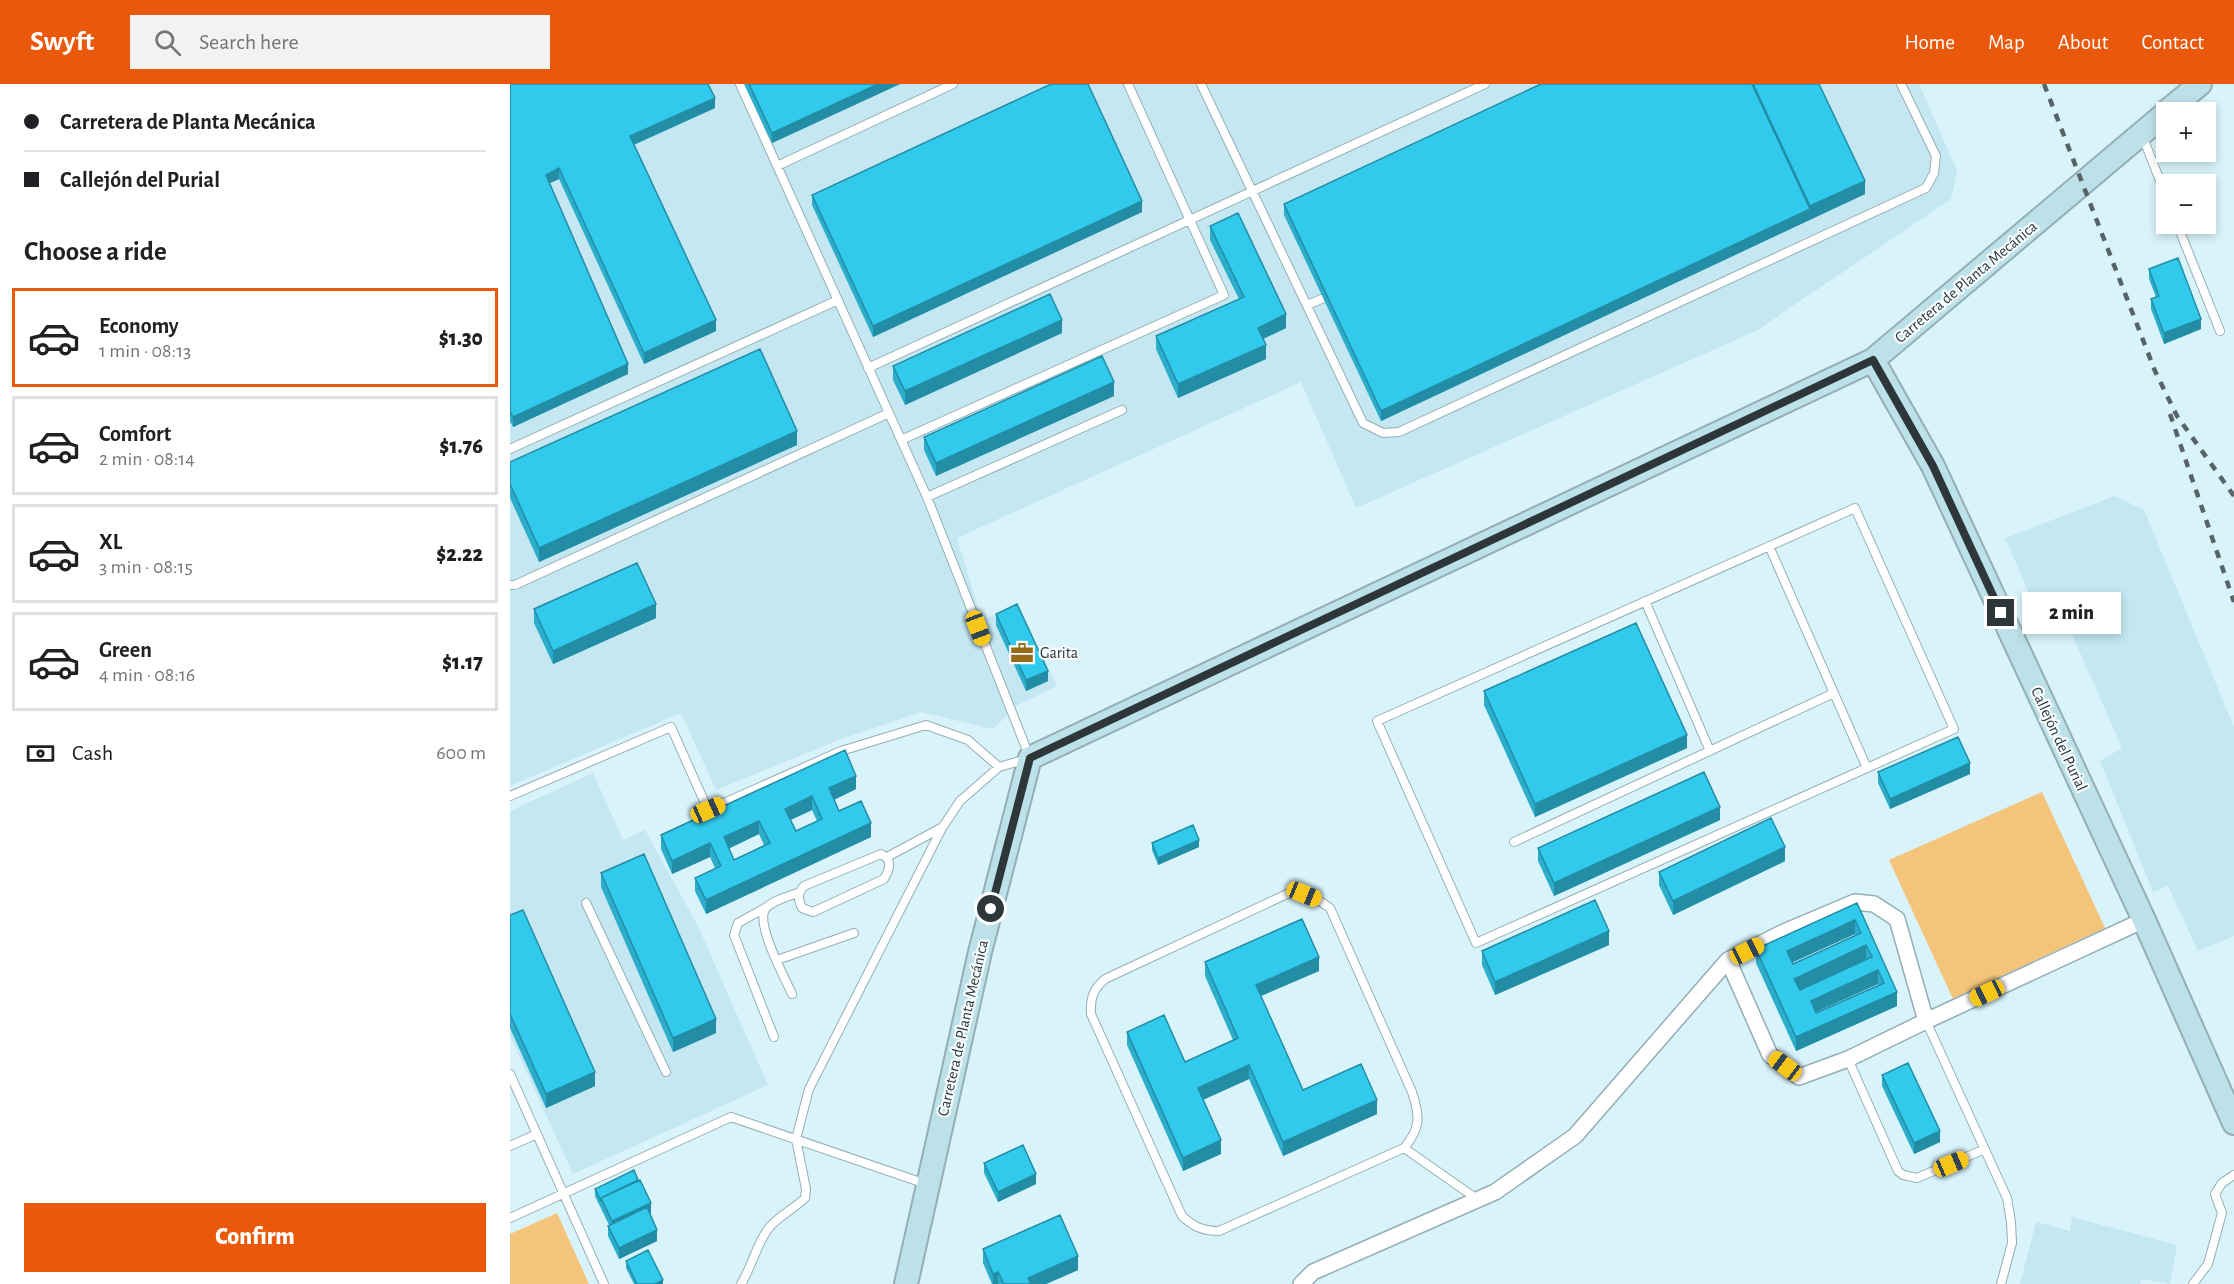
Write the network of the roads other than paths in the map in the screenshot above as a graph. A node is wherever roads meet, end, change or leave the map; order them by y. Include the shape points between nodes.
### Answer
1 (740, 84) edge
2 (953, 84) edge
3 (1128, 84) edge
4 (1201, 84) edge
5 (1485, 84) edge
6 (1901, 84) edge
7 (2200, 84) edge
8 (2179, 102) edge
9 (2156, 121) edge
10 (2141, 134) junction
11 (777, 166) junction
12 (2157, 174) edge
13 (1252, 191) junction
14 (1190, 220) junction
15 (2181, 234) edge
16 (1324, 298) edge
17 (838, 300) junction
18 (1307, 305) junction
19 (2220, 331) dead end
20 (1873, 360) junction
21 (868, 368) junction
22 (1122, 410) dead end
23 (889, 413) junction
24 (901, 440) junction
25 (510, 449) edge
26 (927, 497) junction
27 (1769, 546) junction
28 (510, 585) edge
29 (1645, 602) junction
30 (1834, 693) junction
31 (1710, 751) junction
32 (1030, 758) junction
33 (999, 768) junction
34 (1867, 768) junction
35 (510, 796) edge
36 (942, 828) junction
37 (1514, 842) dead end
38 (887, 857) junction
39 (800, 892) junction
40 (586, 903) dead end
41 (767, 907) junction
42 (2144, 920) junction
43 (854, 933) dead end
44 (777, 960) junction
45 (1728, 960) junction
46 (792, 994) dead end
47 (1926, 1021) junction
48 (774, 1037) dead end
49 (1848, 1059) junction
50 (666, 1072) dead end
51 (510, 1074) edge
52 (514, 1093) edge
53 (2234, 1123) edge
54 (537, 1134) junction
55 (796, 1139) junction
56 (510, 1146) edge
57 (1404, 1148) junction
58 (1985, 1149) junction
59 (2234, 1175) edge
60 (928, 1185) junction
61 (564, 1193) junction
62 (1478, 1200) junction
63 (510, 1218) edge
64 (604, 1284) edge
65 (741, 1284) edge
66 (906, 1284) edge
67 (1301, 1284) edge
68 (2001, 1284) edge
69 (2193, 1284) edge

1 - 11 lane
2 - 11 lane
3 - 14 lane
4 - 13 lane
5 - 13 lane
6 - 18 lane via 1936,156 1934,173 1926,188 1399,432 1383,433 1363,423
7 - 8 street, Carretera de Planta Mecánica
9 - 10 street, Carretera de Planta Mecánica
10 - 12 lane
10 - 20 street, Carretera de Planta Mecánica
11 - 17 lane
13 - 14 lane
13 - 18 lane
14 - 21 lane
14 - 24 lane via 1224,295
15 - 19 lane
16 - 18 lane
17 - 21 lane
17 - 25 lane
20 - 32 street, Carretera de Planta Mecánica
20 - 42 street, Callejón del Purial via 1933,466
21 - 23 lane
22 - 26 lane
23 - 24 lane
23 - 28 lane
24 - 26 lane
26 - 32 lane
27 - 29 lane
27 - 30 lane
27 - 34 lane via 1855,508 1954,729
29 - 31 lane
29 - 34 lane via 1377,721 1476,943
30 - 31 lane
30 - 34 lane
31 - 37 lane
32 - 33 lane
32 - 60 street, Carretera de Planta Mecánica via 980,952
33 - 35 lane via 968,740 926,725 841,751 708,810 670,727
33 - 36 lane via 960,801
36 - 38 lane
36 - 55 lane via 809,1089
38 - 39 lane via 875,855 804,886
38 - 39 lane via 889,870 884,879 813,912 802,908
39 - 41 lane
40 - 50 lane
41 - 44 lane via 763,927
41 - 48 lane via 738,923 734,934
42 - 47 street
42 - 53 street, Callejón del Purial
43 - 44 lane
44 - 46 lane
45 - 47 street via 1855,902 1874,904 1897,918
45 - 49 street via 1770,1055 1799,1077
45 - 62 street via 1575,1136
47 - 49 street
47 - 58 lane
49 - 58 lane via 1903,1175 1917,1178
51 - 52 lane
52 - 54 lane
54 - 56 lane
54 - 61 lane
55 - 60 lane
55 - 61 lane via 731,1118
55 - 65 lane via 805,1198 770,1226
57 - 57 lane via 1418,1123 1415,1101 1330,908 1318,900 1304,894 1287,894 1105,979 1096,987 1090,1014 1182,1216 1193,1226 1219,1231
57 - 62 lane
58 - 68 lane via 2007,1198 2011,1222 2012,1243
59 - 69 lane via 2215,1194 2222,1213 2208,1264
60 - 66 street, Carretera de Planta Mecánica
61 - 63 lane
61 - 64 lane
62 - 67 street via 1313,1272

